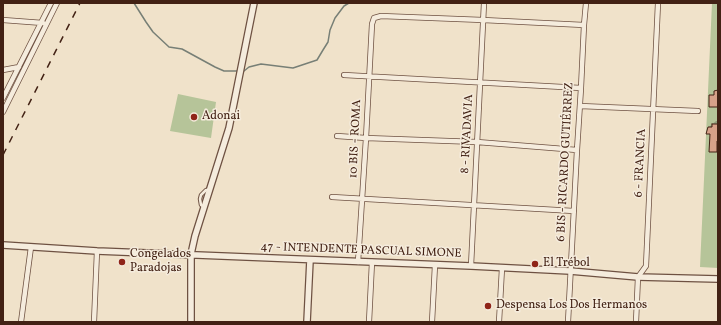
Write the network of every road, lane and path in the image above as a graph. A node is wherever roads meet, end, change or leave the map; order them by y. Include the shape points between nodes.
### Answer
1 (51, 3) edge
2 (57, 3) edge
3 (254, 3) edge
4 (484, 3) edge
5 (586, 3) edge
6 (658, 3) edge
7 (3, 20) edge
8 (483, 20) junction
9 (41, 23) junction
10 (47, 24) junction
11 (584, 25) junction
12 (18, 67) junction
13 (25, 68) junction
14 (3, 70) edge
15 (344, 75) dead end
16 (369, 76) junction
17 (480, 82) junction
18 (581, 88) junction
19 (3, 98) edge
20 (580, 106) junction
21 (654, 109) junction
22 (698, 111) dead end
23 (3, 112) edge
24 (337, 136) dead end
25 (366, 138) junction
26 (477, 142) junction
27 (577, 150) junction
28 (332, 197) dead end
29 (362, 199) junction
30 (474, 205) junction
31 (574, 211) junction
32 (3, 245) edge
33 (31, 247) junction
34 (97, 250) junction
35 (191, 254) junction
36 (310, 260) junction
37 (358, 262) junction
38 (372, 262) junction
39 (435, 265) junction
40 (471, 266) junction
41 (502, 268) junction
42 (570, 271) junction
43 (638, 277) junction
44 (718, 279) edge
45 (21, 322) edge
46 (94, 322) edge
47 (191, 322) edge
48 (307, 322) edge
49 (369, 322) edge
50 (432, 322) edge
51 (500, 322) edge
52 (568, 322) edge
53 (636, 322) edge

1 - 9 street
2 - 10 street
3 - 35 street via 229,128
4 - 8 street, 8 - RIVADAVIA
5 - 11 street, 6 BIS - RICARDO GUTIÉRREZ
6 - 21 street, 6 - FRANCIA
7 - 9 street
8 - 11 street
8 - 16 street, 10 BIS - ROMA via 381,16 374,18
8 - 17 street, 8 - RIVADAVIA
9 - 10 street
9 - 12 street
10 - 13 street
11 - 18 street, 6 BIS - RICARDO GUTIÉRREZ
12 - 13 street
12 - 14 street
12 - 19 street
13 - 23 street
15 - 16 street
16 - 17 street
16 - 25 street, 10 BIS - ROMA
17 - 18 street
17 - 26 street, 8 - RIVADAVIA
18 - 20 street, 6 BIS - RICARDO GUTIÉRREZ
20 - 21 street
20 - 27 street, 6 BIS - RICARDO GUTIÉRREZ
21 - 22 street
21 - 43 street, 6 - FRANCIA via 646,266
24 - 25 street
25 - 26 street
25 - 29 street, 10 BIS - ROMA
26 - 27 street
26 - 30 street, 8 - RIVADAVIA
27 - 31 street, 6 BIS - RICARDO GUTIÉRREZ
28 - 29 street
29 - 30 street
29 - 37 street, 10 BIS - ROMA
30 - 31 street
30 - 40 street, 8 - RIVADAVIA
31 - 42 street, 6 BIS - RICARDO GUTIÉRREZ
32 - 33 street, 47 - INTENDENTE PASCUAL SIMONE
33 - 34 street, 47 - INTENDENTE PASCUAL SIMONE
33 - 45 street
34 - 35 street, 47 - INTENDENTE PASCUAL SIMONE
34 - 46 street
35 - 36 street, 47 - INTENDENTE PASCUAL SIMONE
35 - 47 street
36 - 37 street, 47 - INTENDENTE PASCUAL SIMONE
36 - 48 street
37 - 38 street, 47 - INTENDENTE PASCUAL SIMONE
38 - 39 street, 47 - INTENDENTE PASCUAL SIMONE
38 - 49 street
39 - 40 street, 47 - INTENDENTE PASCUAL SIMONE
39 - 50 street
40 - 41 street, 47 - INTENDENTE PASCUAL SIMONE
41 - 42 street, 47 - INTENDENTE PASCUAL SIMONE
41 - 51 street
42 - 43 street, 47 - INTENDENTE PASCUAL SIMONE
42 - 52 street, 6 BIS - RICARDO GUTIÉRREZ
43 - 44 street, 47 - INTENDENTE PASCUAL SIMONE
43 - 53 street, 6 - FRANCIA

